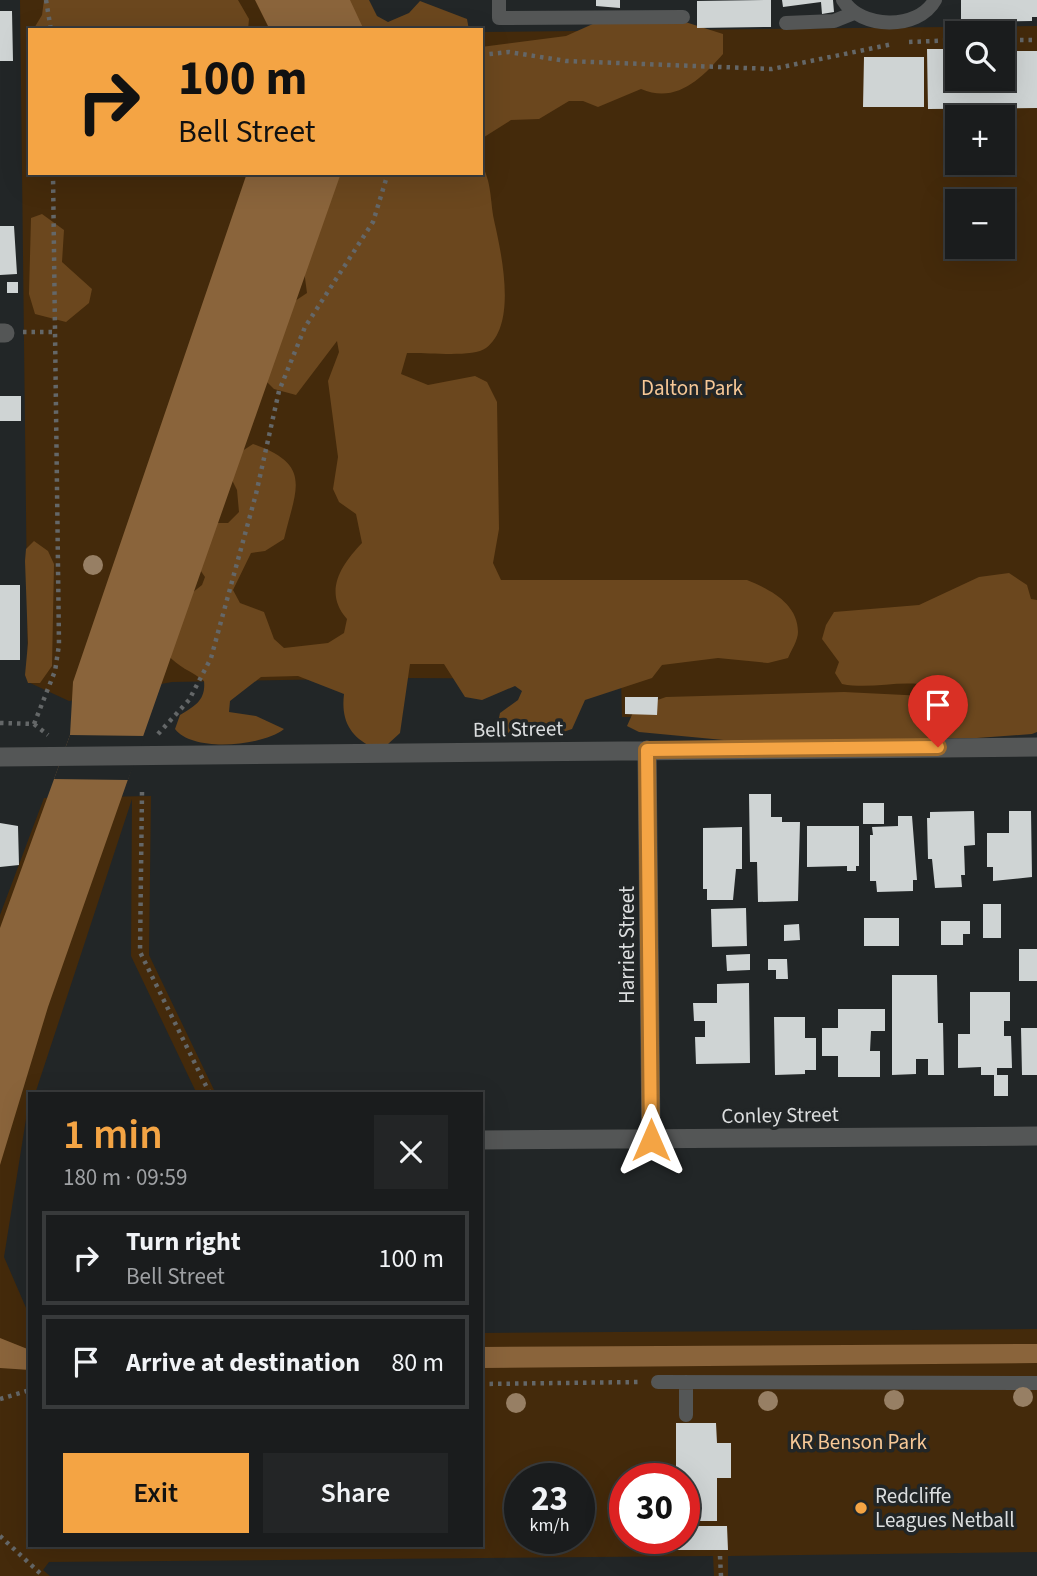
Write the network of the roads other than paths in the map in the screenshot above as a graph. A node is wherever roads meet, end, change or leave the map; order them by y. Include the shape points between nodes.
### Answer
1 (499, 0) edge
2 (843, 0) edge
3 (935, 0) edge
4 (854, 13) junction
5 (683, 17) dead end
6 (786, 23) dead end
7 (1037, 747) edge
8 (647, 750) junction
9 (0, 757) edge
10 (1037, 1136) edge
11 (483, 1140) edge
12 (651, 1140) junction
13 (658, 1382) road end
14 (686, 1382) junction
15 (1037, 1383) edge
16 (686, 1415) dead end

1 - 5 lane via 499,18
2 - 4 lane
3 - 4 lane via 920,15 904,20 867,20
4 - 6 lane via 834,21
7 - 8 street, Bell Street
8 - 9 street, Bell Street
8 - 12 street, Harriet Street
10 - 12 street, Conley Street
11 - 12 street, Conley Street
13 - 14 lane
14 - 15 lane
14 - 16 lane

